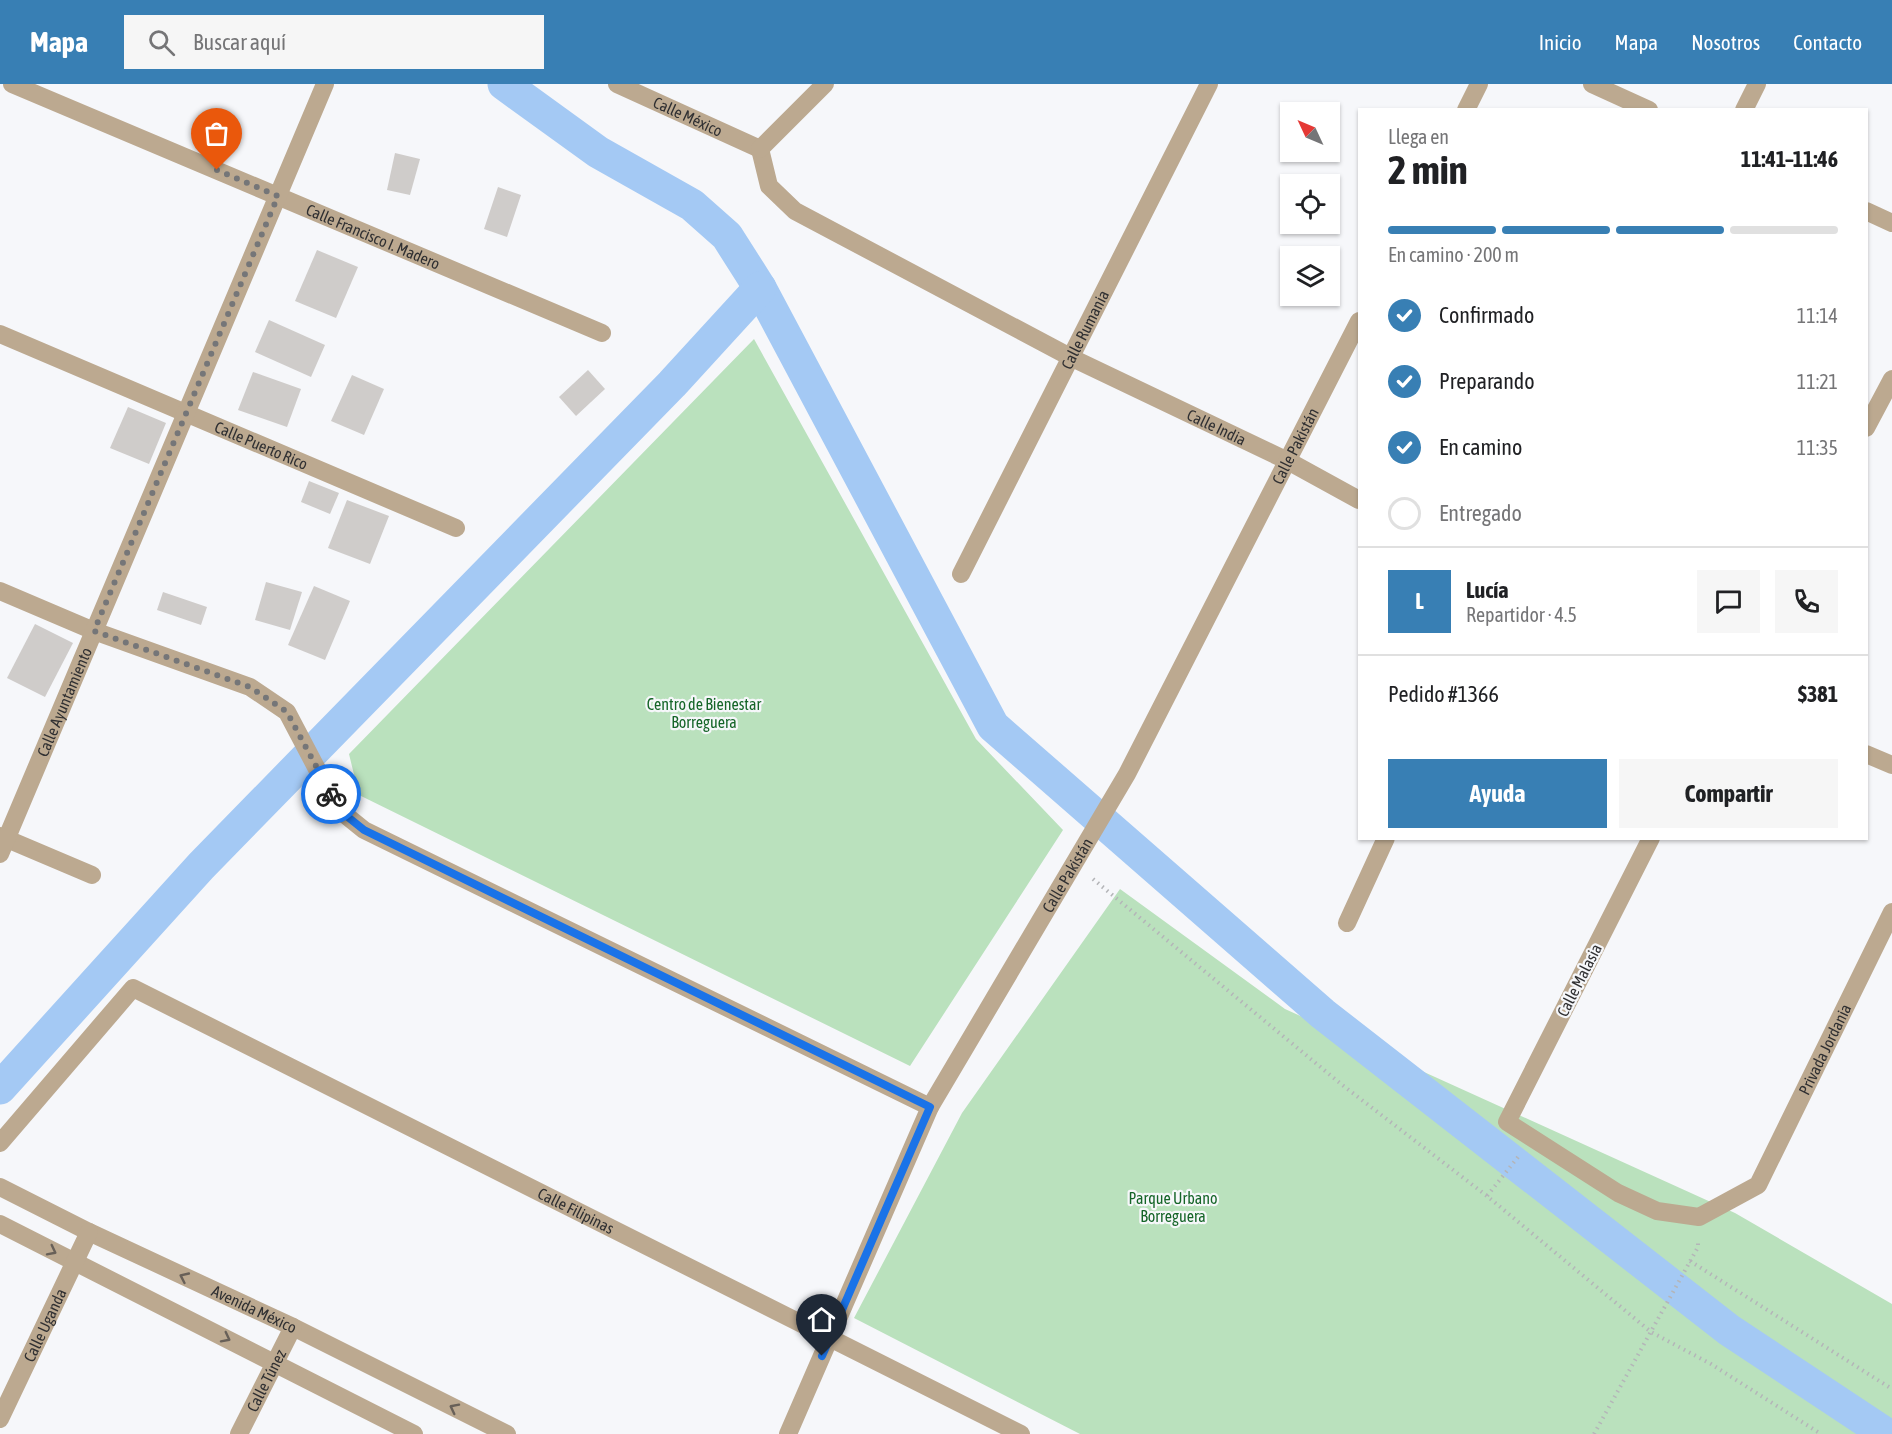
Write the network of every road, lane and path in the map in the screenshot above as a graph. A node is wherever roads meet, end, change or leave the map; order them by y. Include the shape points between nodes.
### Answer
1 (12, 84) edge
2 (325, 84) edge
3 (617, 84) edge
4 (825, 84) edge
5 (1209, 84) edge
6 (1479, 84) edge
7 (1592, 84) edge
8 (1757, 84) edge
9 (1467, 108) edge
10 (1645, 108) edge
11 (1745, 108) edge
12 (760, 149) junction
13 (278, 196) junction
14 (1868, 212) edge
15 (1892, 223) edge
16 (1358, 323) edge
17 (602, 333) dead end
18 (0, 334) edge
19 (1072, 358) junction
20 (1892, 379) edge
21 (186, 414) junction
22 (1868, 424) edge
23 (1288, 461) junction
24 (1358, 499) edge
25 (456, 528) dead end
26 (961, 574) dead end
27 (0, 591) edge
28 (94, 631) junction
29 (1868, 755) edge
30 (1892, 765) edge
31 (1385, 840) edge
32 (1650, 840) edge
33 (2, 843) edge
34 (1075, 864) junction
35 (92, 874) dead end
36 (1892, 912) edge
37 (1347, 923) dead end
38 (930, 1107) junction
39 (1533, 1139) junction
40 (0, 1143) edge
41 (0, 1187) edge
42 (1487, 1196) junction
43 (1699, 1217) junction
44 (0, 1224) edge
45 (89, 1232) junction
46 (1690, 1261) junction
47 (75, 1263) junction
48 (293, 1327) junction
49 (1650, 1332) junction
50 (830, 1337) junction
51 (275, 1363) junction
52 (1892, 1389) edge
53 (0, 1419) edge
54 (239, 1434) edge
55 (414, 1434) edge
56 (507, 1434) edge
57 (788, 1434) edge
58 (1021, 1434) edge
59 (1594, 1434) edge
60 (1821, 1434) edge

1 - 13 street, Calle Francisco I. Madero
2 - 13 street, Calle Ayuntamiento
3 - 12 street, Calle México
4 - 12 street
5 - 19 street, Calle Rumania
6 - 9 street
7 - 10 street
8 - 11 street
12 - 19 street, Calle India via 769,186 795,211
13 - 17 street, Calle Francisco I. Madero
13 - 21 street, Calle Ayuntamiento
14 - 15 street
16 - 23 street, Calle Pakistán
18 - 21 street, Calle Puerto Rico
19 - 23 street, Calle India
19 - 26 street, Calle Rumania
20 - 22 street
21 - 25 street, Calle Puerto Rico
21 - 28 street, Calle Ayuntamiento
23 - 24 street, Calle India
23 - 34 street, Calle Pakistán via 1127,774
27 - 28 street
28 - 33 street, Calle Ayuntamiento
28 - 38 street via 250,687 287,712 338,809 364,830
29 - 30 street
31 - 37 street
32 - 39 street, Calle Malasia via 1507,1122
33 - 35 street
34 - 38 street, Calle Pakistán
34 - 42 path via 1341,1084
36 - 43 street, Privada Jordania via 1758,1185
38 - 50 street, Calle Pakistán
39 - 42 path
39 - 43 street via 1618,1193 1657,1211
40 - 50 street, Calle Filipinas via 133,988
41 - 45 street, Avenida México
42 - 49 path
43 - 46 path via 1698,1247
44 -> 47 street
45 - 47 street, Calle Uganda
48 -> 45 street, Avenida México
46 - 49 path
46 - 52 path
47 -> 51 street
47 - 53 street, Calle Uganda
48 - 51 street, Calle Túnez
56 -> 48 street, Avenida México
49 - 59 path
49 - 60 path via 1711,1364
50 - 57 street, Calle Pakistán
50 - 58 street, Calle Filipinas
51 - 54 street, Calle Túnez
51 - 55 street

